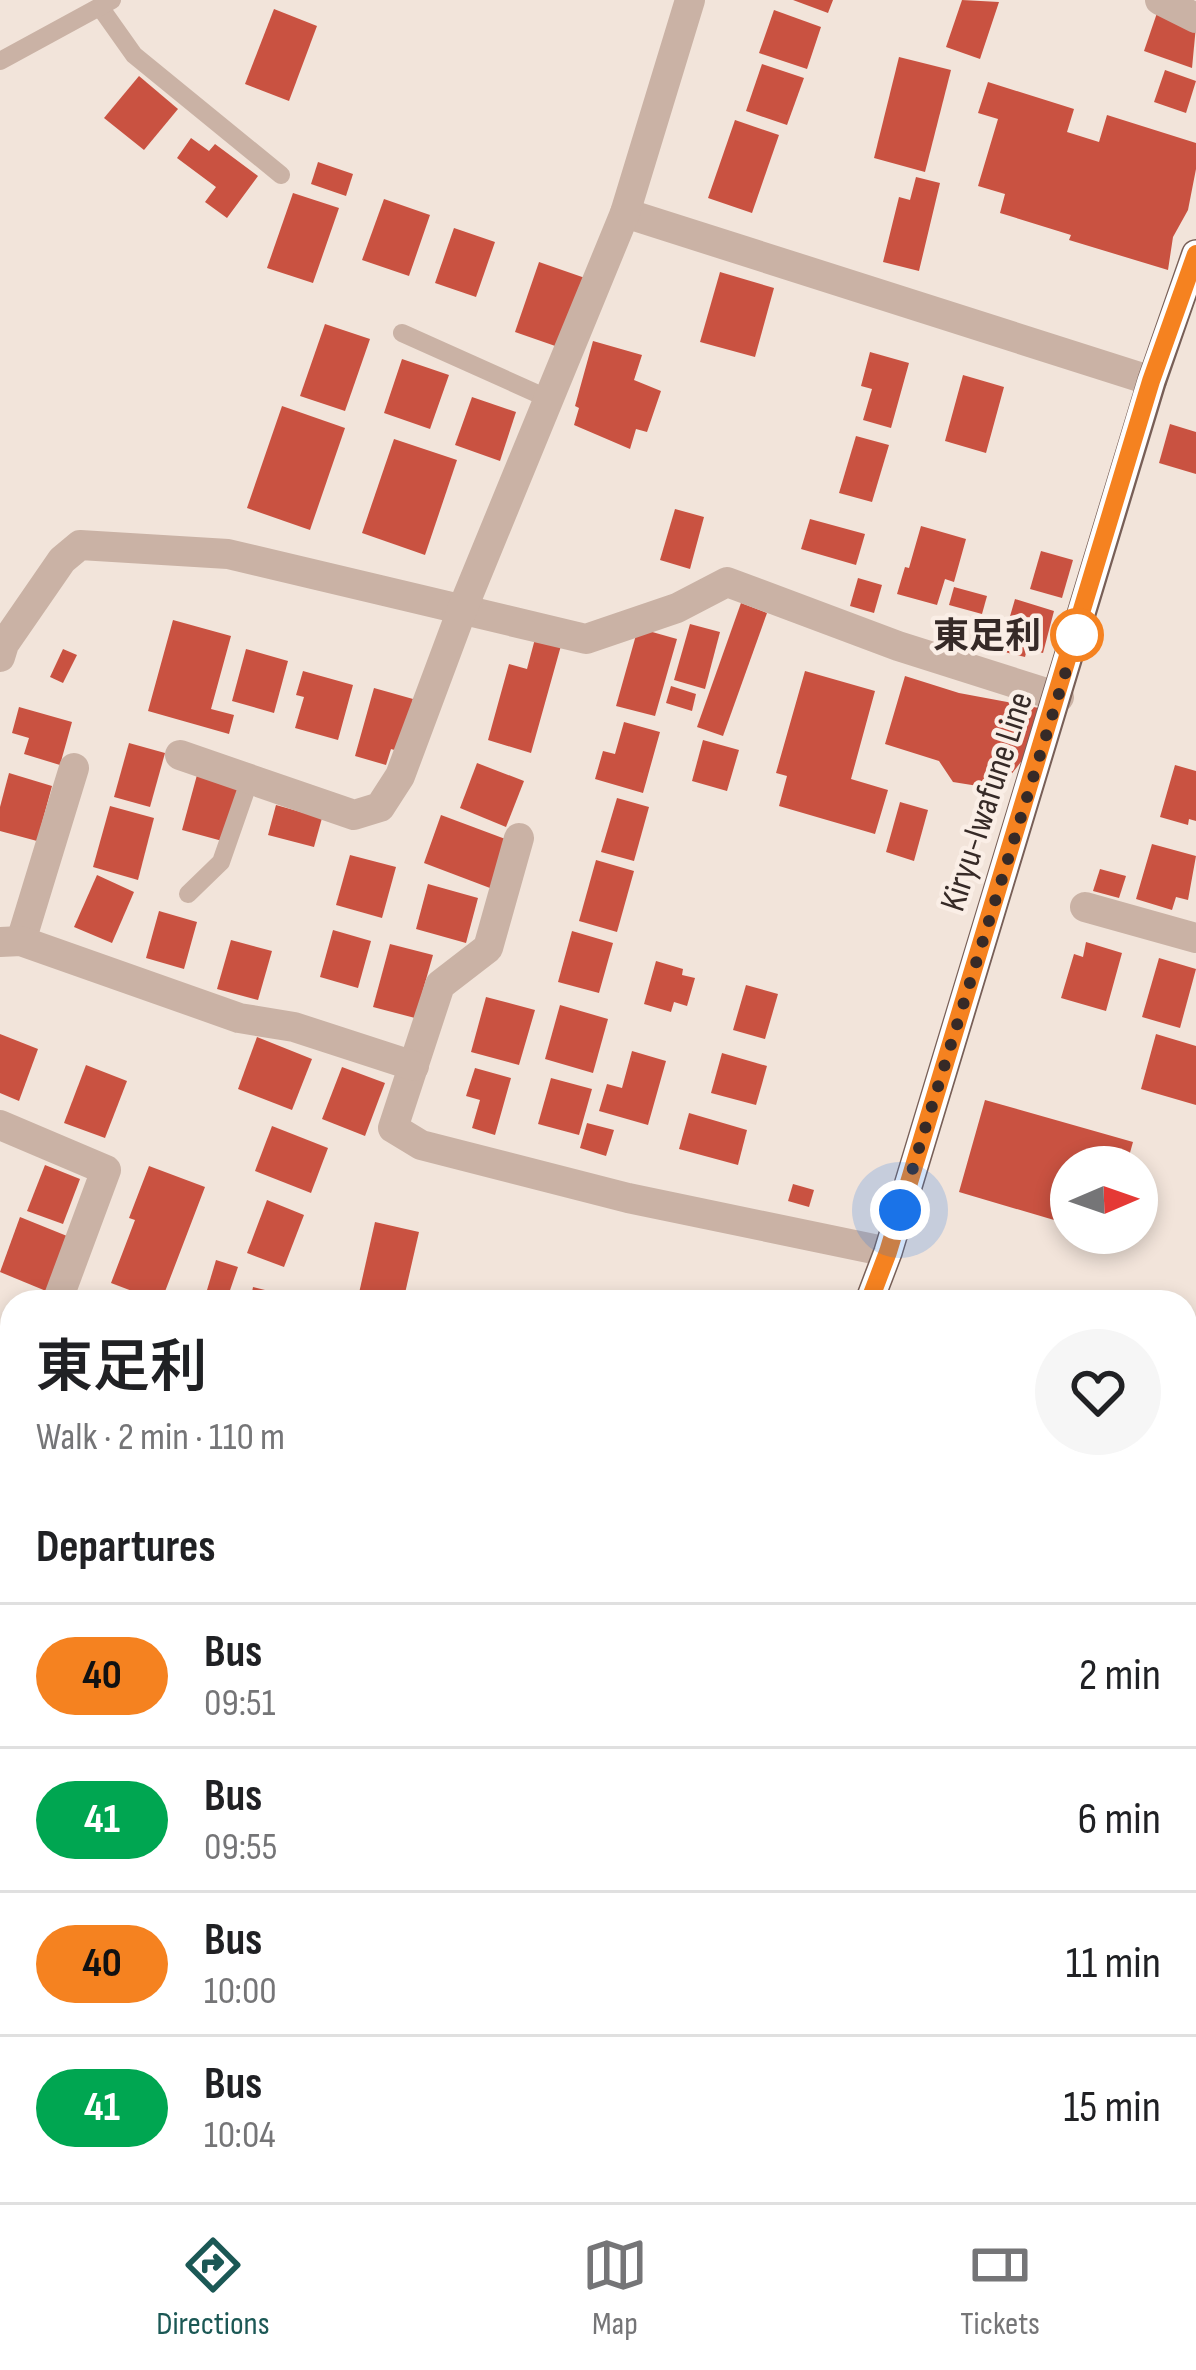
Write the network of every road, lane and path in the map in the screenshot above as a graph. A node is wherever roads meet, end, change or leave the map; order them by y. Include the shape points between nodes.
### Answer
1 (689, 0) edge
2 (1160, 0) edge
3 (106, 4) edge
4 (1196, 18) edge
5 (0, 61) edge
6 (281, 176) dead end
7 (626, 213) junction
8 (1196, 254) edge
9 (402, 332) dead end
10 (1151, 381) junction
11 (549, 399) junction
12 (462, 610) junction
13 (0, 657) edge
14 (1059, 697) junction
15 (180, 755) dead end
16 (74, 768) dead end
17 (250, 779) junction
18 (519, 838) dead end
19 (188, 895) dead end
20 (1084, 907) dead end
21 (1196, 938) edge
22 (11, 942) edge
23 (414, 1066) junction
24 (0, 1125) edge
25 (888, 1252) junction
26 (61, 1290) edge
27 (874, 1290) edge

1 - 7 street
2 - 4 street
3 - 5 lane
3 - 6 lane via 134,55
7 - 10 street
7 - 11 street
8 - 10 main road, Kiryu-Iwafune Line
9 - 11 lane
10 - 14 main road, Kiryu-Iwafune Line
11 - 12 street
12 - 13 street via 228,554 80,545
12 - 14 street via 586,639 727,583
12 - 17 street via 400,776 380,807 354,814
14 - 25 main road, Kiryu-Iwafune Line
15 - 17 street
16 - 22 street
17 - 19 lane via 220,862
18 - 23 street via 488,948 440,985
20 - 21 street
22 - 23 street
23 - 25 street via 393,1128 421,1144
24 - 26 street via 106,1170
25 - 27 main road, Kiryu-Iwafune Line

